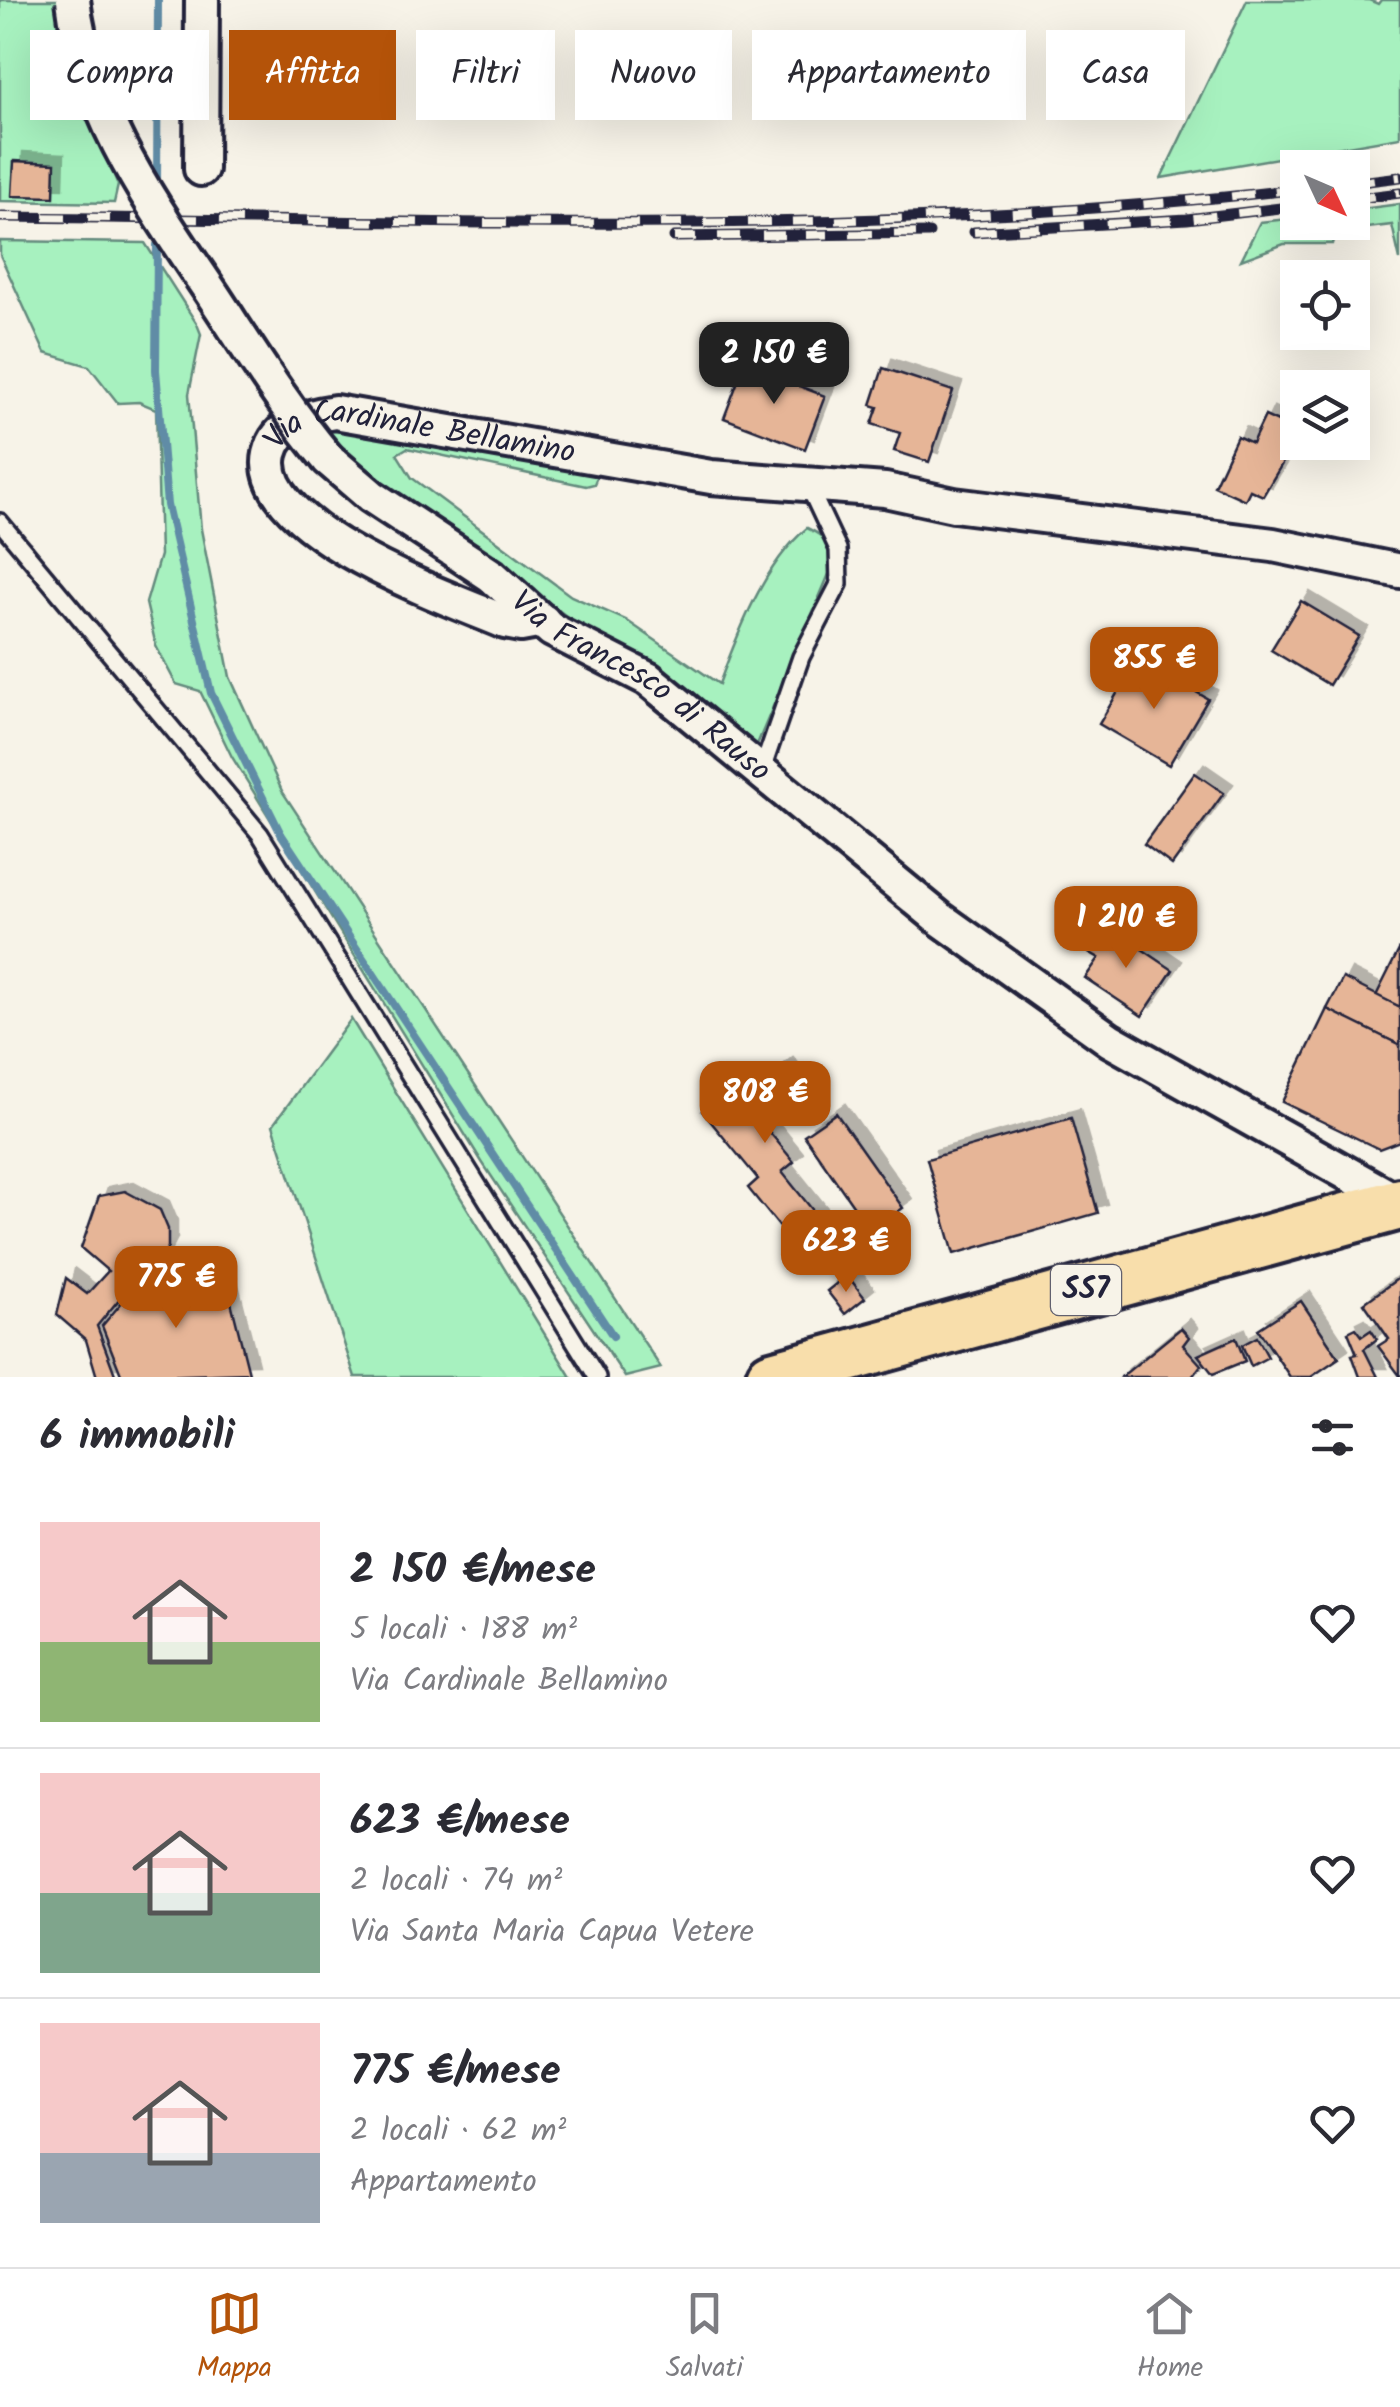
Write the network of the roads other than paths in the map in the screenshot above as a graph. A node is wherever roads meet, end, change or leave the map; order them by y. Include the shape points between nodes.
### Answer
1 (73, 0) edge
2 (202, 0) edge
3 (200, 170) dead end
4 (808, 485) junction
5 (0, 522) edge
6 (1400, 571) edge
7 (543, 621) junction
8 (761, 773) junction
9 (1400, 1204) edge
10 (598, 1377) edge
11 (772, 1377) edge

1 - 7 street, Via Francesco di Rauso, bridge via 90,82 129,170 290,411 370,496 492,576
2 - 3 street
4 - 6 street, Via Cardinale Bellamino via 1273,545
4 - 7 street, Via Cardinale Bellamino via 604,461 335,412 282,429 272,443 270,482 281,500 354,553 505,622
4 - 8 lane via 838,549 839,584 801,656
5 - 10 lane via 260,834
7 - 8 street, Via Francesco di Rauso via 648,679
8 - 9 street, Via Francesco di Rauso via 939,918 1110,1040
9 - 11 main road, SS7

